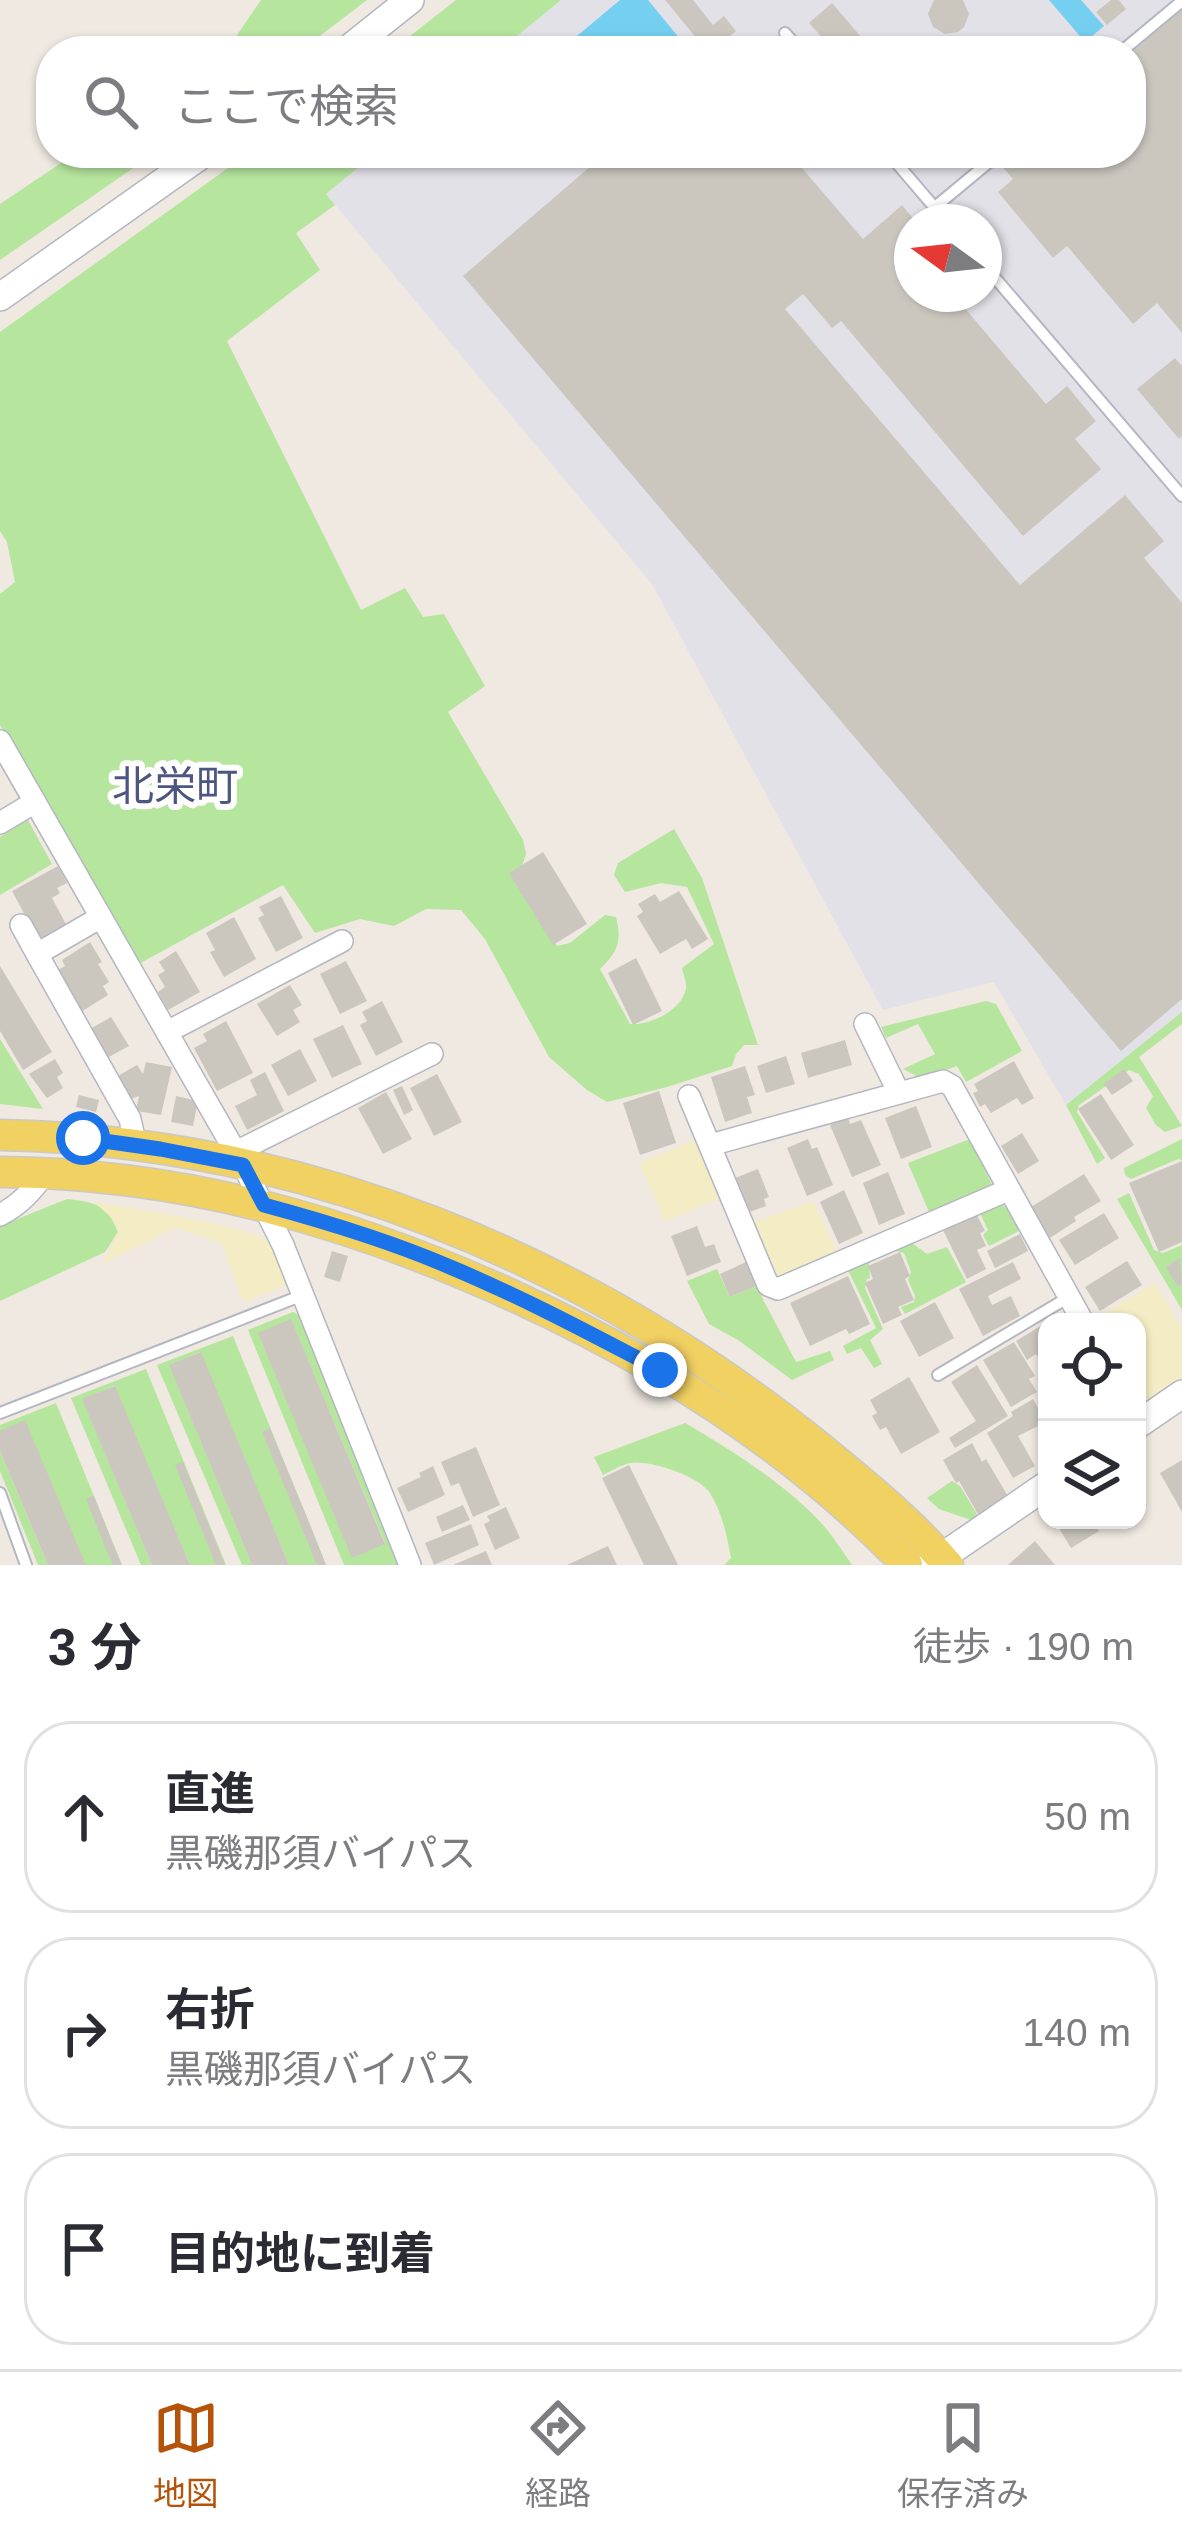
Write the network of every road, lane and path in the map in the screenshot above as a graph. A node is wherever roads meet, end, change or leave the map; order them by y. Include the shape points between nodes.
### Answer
1 (410, 0) edge
2 (1182, 1) edge
3 (785, 33) dead end
4 (365, 36) edge
5 (788, 36) edge
6 (1140, 36) edge
7 (183, 168) edge
8 (901, 168) edge
9 (982, 168) edge
10 (932, 204) edge
11 (940, 204) edge
12 (1002, 286) edge
13 (0, 297) edge
14 (1182, 496) edge
15 (0, 741) edge
16 (35, 802) junction
17 (0, 823) edge
18 (101, 917) junction
19 (21, 925) dead end
20 (341, 941) dead end
21 (38, 954) junction
22 (865, 1024) dead end
23 (167, 1032) junction
24 (432, 1054) dead end
25 (899, 1093) junction
26 (689, 1096) dead end
27 (0, 1135) edge
28 (710, 1145) junction
29 (136, 1146) junction
30 (240, 1159) junction
31 (0, 1172) edge
32 (46, 1172) junction
33 (1008, 1190) junction
34 (264, 1205) junction
35 (0, 1215) edge
36 (303, 1295) junction
37 (1069, 1297) junction
38 (1078, 1313) edge
39 (938, 1375) dead end
40 (1182, 1394) edge
41 (0, 1413) edge
42 (1146, 1415) edge
43 (1038, 1491) edge
44 (0, 1493) edge
45 (940, 1562) edge
46 (26, 1565) edge
47 (410, 1565) edge
48 (907, 1565) edge

1 - 4 street
2 - 6 lane
3 - 5 lane
7 - 13 street
8 - 10 lane
9 - 11 lane
12 - 14 lane
15 - 16 street
16 - 17 street
16 - 18 street
18 - 21 street
18 - 23 street
19 - 21 street
20 - 23 street
21 - 29 street via 130,1119
22 - 25 street
23 - 30 street
24 - 30 street
25 - 28 street
25 - 33 street via 943,1081 952,1086
26 - 28 street
27 - 29 main road
28 - 33 street via 768,1285 778,1289
29 - 30 main road
30 - 34 street
30 - 45 main road via 478,1238 677,1342 882,1497
31 - 32 main road
32 - 34 main road
32 - 35 street
33 - 37 street
34 - 36 street
34 - 48 main road via 450,1267 660,1370 814,1480
36 - 41 lane
36 - 47 street
37 - 38 street
37 - 39 lane
40 - 42 street
43 - 45 street
44 - 46 lane

